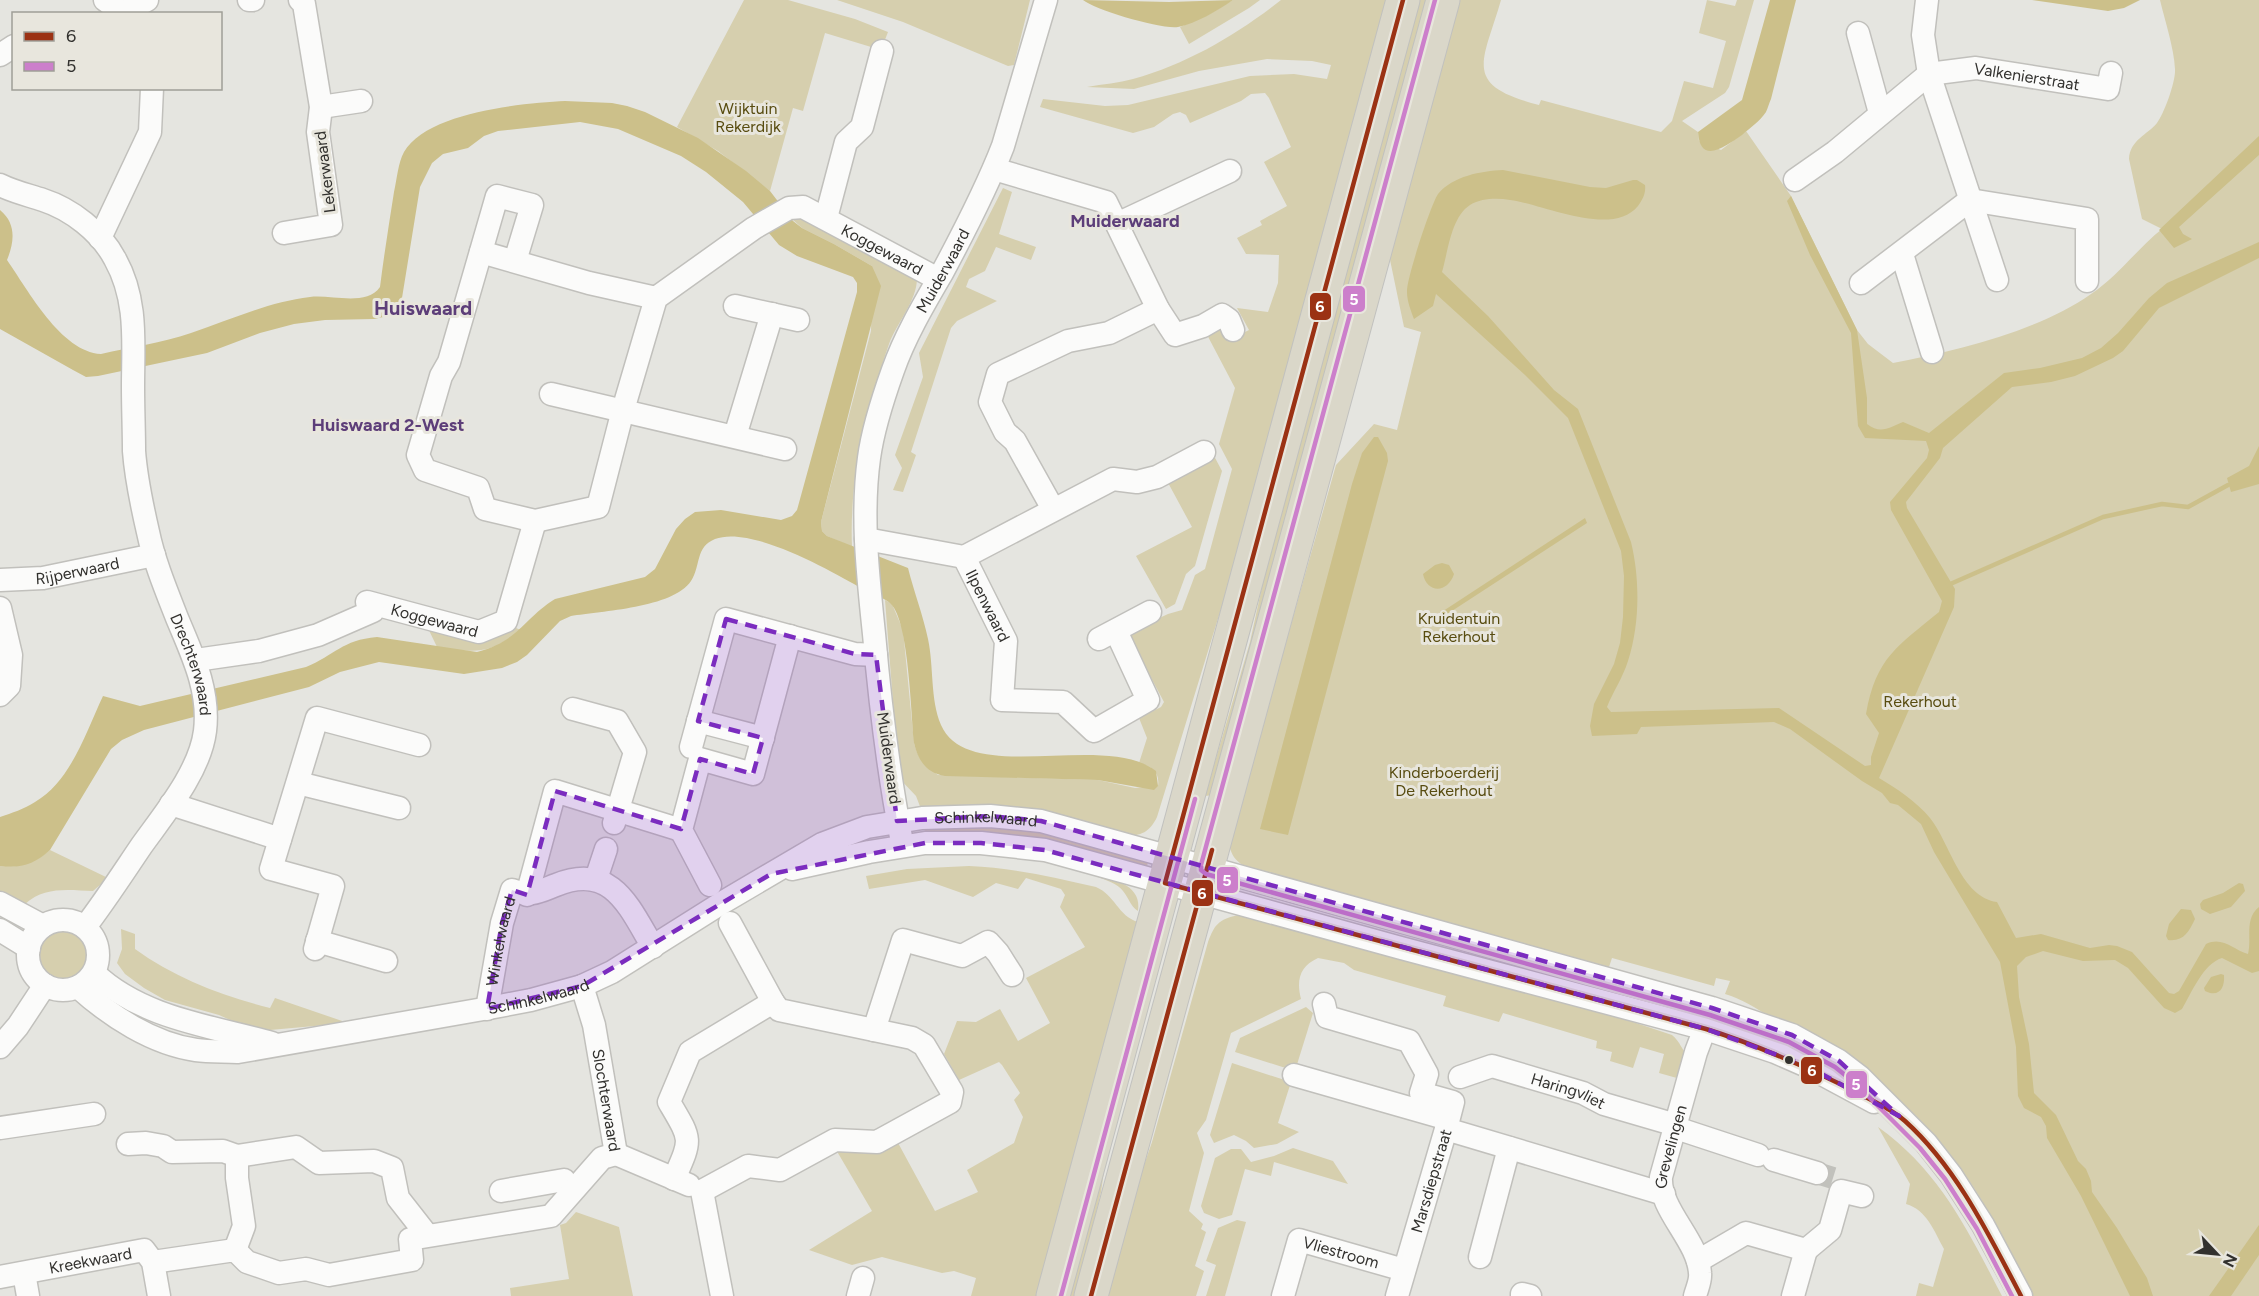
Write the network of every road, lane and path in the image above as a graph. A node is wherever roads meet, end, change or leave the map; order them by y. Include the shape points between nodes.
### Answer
1 (147, 0) edge
2 (300, 0) edge
3 (1047, 0) edge
4 (1403, 0) edge
5 (1443, 0) edge
6 (1927, 0) edge
7 (117, 9) edge
8 (1858, 33) dead end
9 (882, 51) dead end
10 (2111, 73) dead end
11 (1929, 74) junction
12 (152, 90) edge
13 (360, 101) dead end
14 (321, 107) junction
15 (1880, 114) junction
16 (994, 169) junction
17 (1230, 171) dead end
18 (1795, 180) dead end
19 (0, 185) edge
20 (1970, 200) junction
21 (826, 218) junction
22 (1117, 224) junction
23 (284, 233) dead end
24 (100, 238) junction
25 (1374, 250) junction
26 (481, 252) junction
27 (1902, 254) junction
28 (515, 261) junction
29 (938, 279) junction
30 (1996, 280) dead end
31 (2087, 280) dead end
32 (1862, 283) dead end
33 (1382, 291) dead end
34 (656, 298) junction
35 (735, 306) dead end
36 (1158, 309) junction
37 (772, 314) junction
38 (798, 320) dead end
39 (1233, 330) dead end
40 (1932, 352) dead end
41 (551, 394) dead end
42 (623, 410) junction
43 (735, 436) junction
44 (785, 449) dead end
45 (1204, 452) dead end
46 (1053, 509) junction
47 (535, 521) junction
48 (866, 544) junction
49 (154, 555) junction
50 (964, 557) junction
51 (0, 580) edge
52 (0, 608) edge
53 (1150, 612) dead end
54 (441, 621) junction
55 (422, 635) dead end
56 (790, 636) junction
57 (876, 655) junction
58 (196, 660) junction
59 (0, 695) edge
60 (573, 709) dead end
61 (698, 721) junction
62 (762, 738) junction
63 (419, 745) dead end
64 (696, 761) junction
65 (298, 783) junction
66 (171, 804) junction
67 (399, 808) dead end
68 (615, 817) junction
69 (897, 821) junction
70 (681, 830) junction
71 (280, 839) junction
72 (903, 847) junction
73 (606, 849) dead end
74 (1168, 870) junction
75 (771, 874) junction
76 (596, 879) junction
77 (1204, 880) junction
78 (710, 885) dead end
79 (527, 896) junction
80 (0, 903) edge
81 (730, 924) dead end
82 (43, 927) junction
83 (85, 927) junction
84 (0, 930) edge
85 (653, 947) junction
86 (29, 948) junction
87 (386, 961) dead end
88 (1012, 975) dead end
89 (86, 980) junction
90 (45, 985) junction
91 (582, 986) junction
92 (773, 1002) junction
93 (1324, 1004) dead end
94 (487, 1009) junction
95 (1709, 1018) junction
96 (874, 1030) junction
97 (0, 1047) edge
98 (1294, 1075) dead end
99 (1460, 1077) dead end
100 (94, 1113) dead end
101 (1447, 1124) junction
102 (1676, 1127) junction
103 (0, 1128) edge
104 (131, 1145) dead end
105 (1509, 1148) junction
106 (616, 1154) junction
107 (237, 1156) junction
108 (675, 1179) junction
109 (564, 1180) dead end
110 (702, 1191) junction
111 (1664, 1194) junction
112 (508, 1223) junction
113 (427, 1235) junction
114 (235, 1250) junction
115 (1806, 1250) junction
116 (1480, 1257) dead end
117 (153, 1262) junction
118 (1698, 1262) junction
119 (1404, 1270) junction
120 (24, 1273) junction
121 (0, 1277) edge
122 (28, 1296) edge
123 (159, 1296) edge
124 (722, 1296) edge
125 (1053, 1296) edge
126 (1091, 1296) edge
127 (1283, 1296) edge
128 (1397, 1296) edge
129 (1522, 1296) edge
130 (1530, 1296) edge
131 (1695, 1296) edge
132 (1793, 1296) edge
133 (2021, 1296) edge

1 - 7 street
2 - 14 street, Lekerwaard via 304,4
3 - 16 street, Muiderwaard
4 - 74 highway
5 - 25 highway
6 - 11 street via 1923,35
8 - 15 street
9 - 21 street, Koggewaard via 862,127 846,142
10 - 11 street, Valkenierstraat via 2108,89 1976,68
11 - 15 street
11 - 20 street
12 - 24 street via 150,132
13 - 14 street, Lekerwaard
14 - 23 street, Lekerwaard via 318,132 331,225
15 - 18 street
16 - 22 street via 1106,202
16 - 29 street, Muiderwaard
17 - 22 street
19 - 24 street via 67,211
20 - 27 street
20 - 30 street
20 - 31 street via 2086,219
21 - 29 street, Koggewaard
21 - 34 street, Koggewaard via 803,207 789,208 754,228
22 - 36 street
24 - 49 street, Drechterwaard via 115,257 132,301 135,454
25 - 33 highway
25 - 77 highway via 1330,457
26 - 28 street
26 - 28 street via 497,196 532,205
26 - 47 street via 418,455 425,470 478,488 485,508
27 - 32 street
27 - 40 street
28 - 34 street
29 - 48 street, Muiderwaard via 893,369 877,422 869,459
34 - 42 street
35 - 37 street
36 - 39 street via 1175,335 1222,315
36 - 46 street via 1109,333 1068,341 999,374 990,402
37 - 38 street
37 - 43 street
41 - 42 street
42 - 43 street
42 - 47 street via 598,507
43 - 44 street
45 - 46 street, Ilpenwaard via 1157,477 1137,482 1113,479
46 - 50 street, Ilpenwaard
47 - 54 street, Koggewaard via 506,621 478,632
48 - 50 street, Ilpenwaard
48 - 57 street, Muiderwaard
49 - 51 street, Rijperwaard via 43,578
49 - 58 street, Drechterwaard
50 - 53 street, Ilpenwaard via 1006,641 1002,700 1063,702 1094,731 1148,700 1108,635
52 - 59 street via 11,655 9,686
54 - 55 street
54 - 58 street, Koggewaard via 370,606 318,635 269,649
56 - 57 street via 855,654
56 - 61 street via 726,619
56 - 62 street
57 - 69 street, Muiderwaard
58 - 66 street, Drechterwaard via 203,687 206,729 199,754
60 - 68 street via 617,721 635,752
61 - 62 street
61 - 64 street
62 - 64 street via 753,774
63 - 65 street via 317,718
64 - 70 street
65 - 67 street
65 - 71 street
66 - 71 street
66 - 83 street, Drechterwaard
68 - 70 street, Winkelwaard
68 - 79 street, Winkelwaard via 555,791
69 - 72 street, Muiderwaard
69 - 74 street, Schinkelwaard via 955,817 1041,821
69 - 75 street, Schinkelwaard via 867,827 822,844
70 - 78 street
71 - 87 street via 272,869 333,886 316,945
72 - 74 street, Schinkelwaard via 925,843 1021,846
72 - 75 street, Schinkelwaard
73 - 76 street
74 - 77 street
74 - 125 highway
75 - 85 street, Schinkelwaard
76 - 79 street, Winkelwaard via 576,879
76 - 85 street via 613,888 626,903
77 - 95 street
77 - 126 highway
79 - 94 street, Winkelwaard via 512,890
80 - 82 street
81 - 92 street
82 - 83 street via 64,920
82 - 86 street
83 - 89 street via 94,939 97,964
84 - 86 street
85 - 91 street, Schinkelwaard
86 - 90 street via 31,968
88 - 96 street via 988,942 962,956 903,940
89 - 90 street via 66,990
89 - 94 street, Schinkelwaard via 95,1002 131,1026 196,1050 238,1052
90 - 97 street
91 - 94 street, Schinkelwaard
91 - 106 street, Slochterwaard via 594,1026
92 - 96 street via 779,1010
92 - 108 street via 690,1052 669,1102 687,1132 688,1148
93 - 101 street via 1327,1017 1409,1041 1427,1074 1421,1093 1453,1102
95 - 102 street, Grevelingen
95 - 133 street via 1792,1035 1860,1077 1936,1155 1971,1204
96 - 110 street via 912,1038 924,1045 952,1092 950,1102 877,1142 835,1140 780,1170 748,1166
98 - 101 street
99 - 102 street, Haringvliet via 1492,1066 1583,1093 1604,1104
100 - 103 street
101 - 105 street, Marsdiepstraat
101 - 119 street, Marsdiepstraat
102 - 111 street, Grevelingen via 1660,1176
102 - 115 street, Haringvliet via 1838,1185 1830,1230
104 - 107 street via 147,1143 172,1152 214,1151
105 - 111 street, Marsdiepstraat
105 - 116 street
106 - 108 street
106 - 112 street, Slochterwaard via 602,1158 551,1216
107 - 113 street via 296,1147 319,1163 383,1164 392,1168 398,1198
107 - 114 street via 244,1226
108 - 110 street
109 - 112 street via 500,1182
110 - 124 street
111 - 118 street, Grevelingen
112 - 113 street, Slochterwaard
113 - 114 street via 411,1239 412,1260 329,1275 306,1269 279,1273 247,1262
114 - 117 street
115 - 118 street via 1746,1233
115 - 132 street
117 - 120 street, Kreekwaard via 144,1250
117 - 123 street, Kreekwaard
118 - 131 street via 1700,1277
119 - 127 street, Vliestroom via 1299,1240
119 - 128 street, Marsdiepstraat
120 - 121 street, Kreekwaard
120 - 122 street
129 - 130 street

